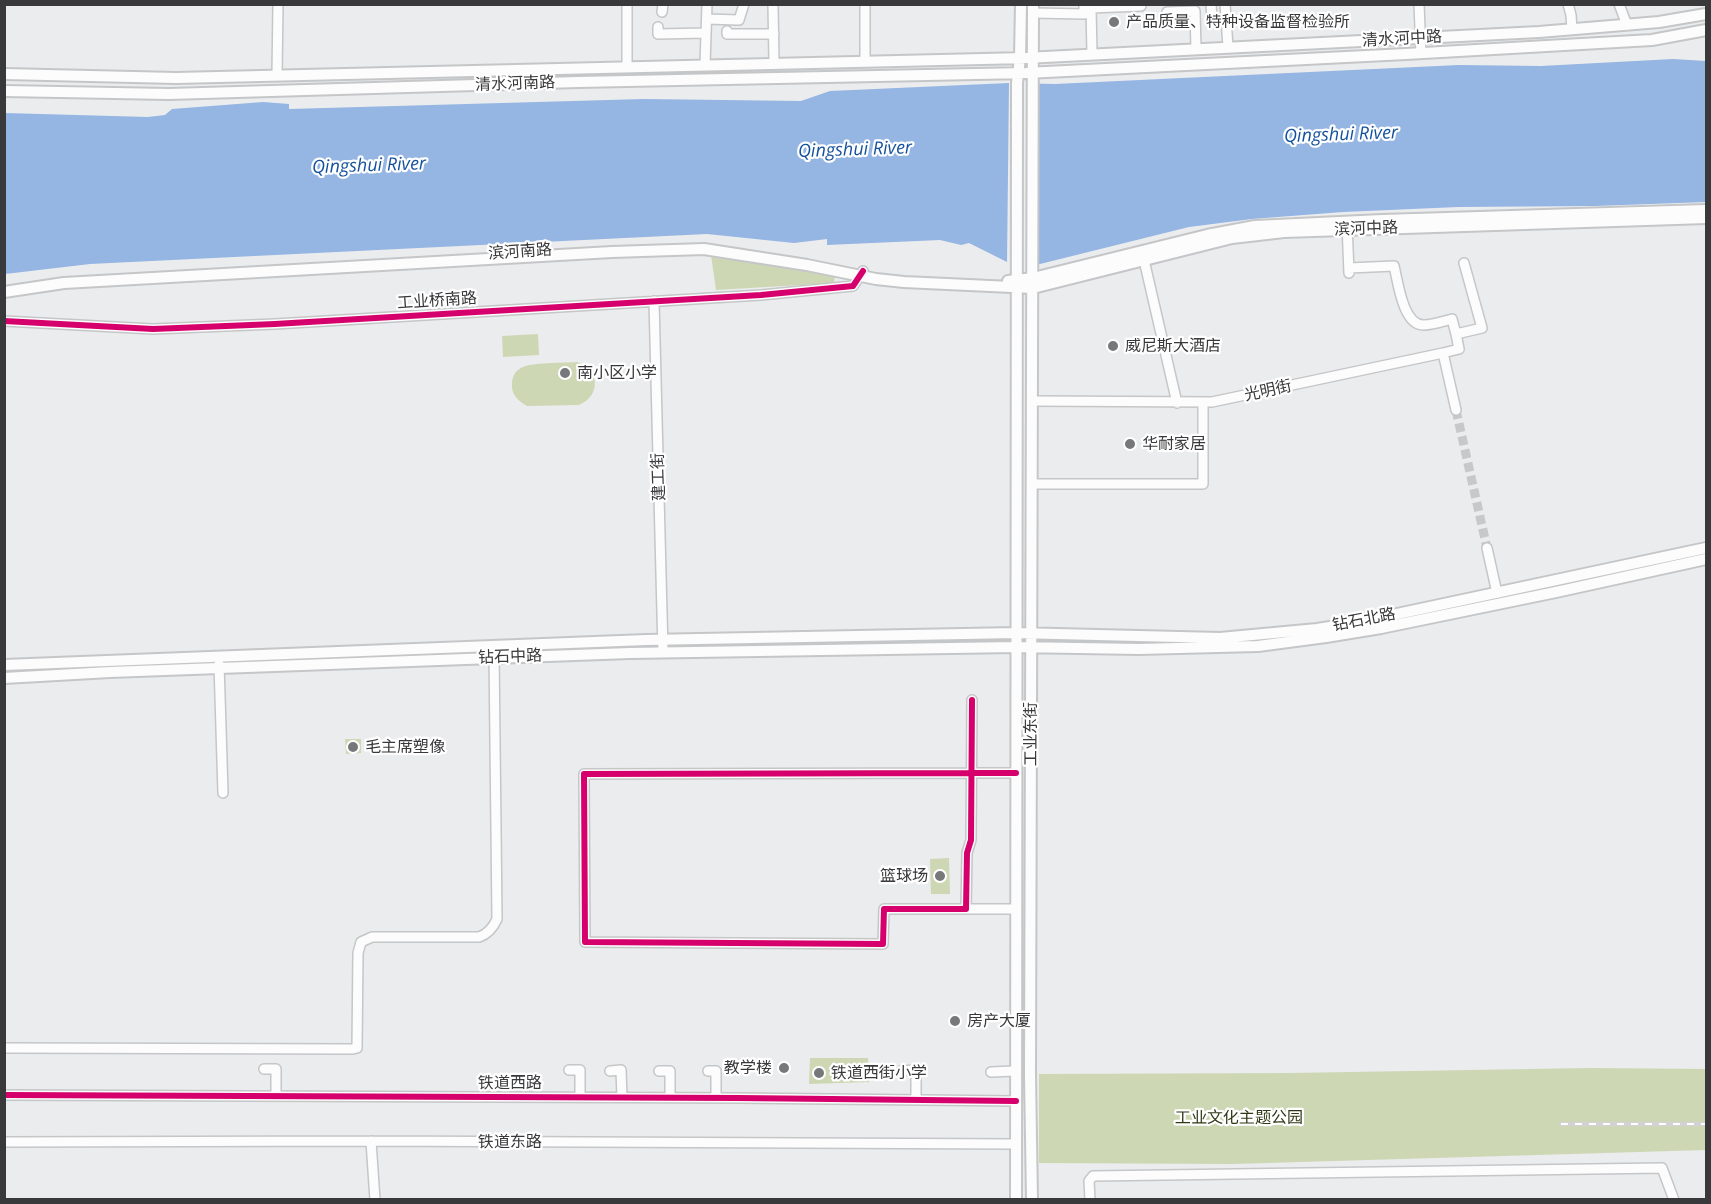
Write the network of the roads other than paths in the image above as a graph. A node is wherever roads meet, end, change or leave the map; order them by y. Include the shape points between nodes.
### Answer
1 (278, 4) edge
2 (627, 4) edge
3 (707, 4) edge
4 (744, 4) edge
5 (773, 4) edge
6 (865, 4) edge
7 (1021, 4) edge
8 (1084, 4) edge
9 (1211, 4) edge
10 (1225, 4) edge
11 (1419, 4) edge
12 (1568, 4) edge
13 (1619, 4) edge
14 (1141, 6) dead end
15 (1033, 9) edge
16 (1051, 9) edge
17 (1167, 12) dead end
18 (1707, 14) edge
19 (707, 19) junction
20 (1226, 19) junction
21 (1627, 25) junction
22 (658, 27) dead end
23 (1572, 29) junction
24 (1707, 30) edge
25 (727, 31) dead end
26 (1033, 31) junction
27 (706, 33) junction
28 (1020, 33) junction
29 (774, 34) junction
30 (1421, 38) junction
31 (1228, 47) junction
32 (1196, 49) junction
33 (1421, 53) junction
34 (1092, 54) junction
35 (1051, 56) junction
36 (995, 58) junction
37 (1026, 58) junction
38 (865, 61) junction
39 (774, 63) junction
40 (705, 65) junction
41 (627, 67) junction
42 (1044, 72) junction
43 (4, 74) edge
44 (277, 75) junction
45 (1021, 76) junction
46 (1033, 83) junction
47 (4, 90) edge
48 (1707, 210) edge
49 (1707, 219) edge
50 (1347, 226) junction
51 (1144, 260) junction
52 (1464, 262) dead end
53 (862, 273) junction
54 (1033, 278) junction
55 (1016, 284) junction
56 (4, 286) edge
57 (4, 292) edge
58 (654, 301) junction
59 (4, 321) edge
60 (1456, 334) junction
61 (1443, 353) junction
62 (1032, 401) junction
63 (1177, 403) junction
64 (1203, 403) junction
65 (1456, 410) tunnel mouth
66 (1032, 484) junction
67 (1487, 548) tunnel mouth
68 (1707, 548) edge
69 (1707, 559) edge
70 (1497, 593) junction
71 (1016, 633) junction
72 (1031, 634) junction
73 (663, 640) junction
74 (1016, 647) junction
75 (1032, 648) junction
76 (494, 652) junction
77 (663, 652) junction
78 (219, 662) junction
79 (4, 665) edge
80 (4, 678) edge
81 (972, 700) dead end
82 (972, 773) junction
83 (1016, 773) junction
84 (223, 793) dead end
85 (966, 909) junction
86 (1016, 909) junction
87 (4, 1048) edge
88 (264, 1069) dead end
89 (569, 1070) dead end
90 (610, 1071) dead end
91 (659, 1071) dead end
92 (708, 1071) dead end
93 (902, 1071) dead end
94 (1015, 1071) junction
95 (991, 1072) dead end
96 (4, 1095) edge
97 (276, 1096) junction
98 (580, 1097) junction
99 (621, 1097) junction
100 (670, 1097) junction
101 (716, 1098) junction
102 (916, 1100) junction
103 (1016, 1101) junction
104 (371, 1141) junction
105 (4, 1142) edge
106 (1016, 1144) junction
107 (375, 1200) edge
108 (1016, 1200) edge
109 (1032, 1200) edge
110 (1090, 1200) edge
111 (1674, 1200) edge

1 - 44 street
2 - 41 street
3 - 19 street
4 - 19 street via 739,20
5 - 29 street
6 - 38 street
7 - 28 main road
8 - 16 street via 1084,14
9 - 20 street via 1212,20
10 - 20 street
11 - 30 street
12 - 23 street
13 - 21 street
14 - 34 street via 1091,8
15 - 16 street
15 - 26 main road
17 - 32 street via 1195,11
18 - 21 main road, 清水河中路
19 - 27 street
20 - 31 street
21 - 23 main road, 清水河中路
22 - 27 street via 658,34
23 - 30 main road, 清水河中路
24 - 33 main road, 清水河中路 via 1652,40
25 - 29 street
26 - 35 main road via 1038,47
26 - 37 main road
27 - 40 street
28 - 36 main road via 1012,48
28 - 37 main road
29 - 39 street
30 - 31 main road, 清水河中路
30 - 33 street
31 - 32 main road, 清水河中路
32 - 34 main road, 清水河中路
33 - 42 main road, 清水河中路
34 - 35 main road, 清水河中路
35 - 37 main road, 清水河中路
36 - 37 main road, 清水河南路
36 - 38 main road, 清水河南路
37 - 45 main road, 工业东街
37 - 46 main road, 工业东街
38 - 39 main road, 清水河南路
39 - 40 main road, 清水河南路
40 - 41 main road, 清水河南路
41 - 44 main road, 清水河南路
42 - 45 main road, 清水河中路
42 - 46 main road
43 - 44 main road, 清水河南路 via 166,78
45 - 47 main road, 清水河南路 via 1007,73 613,81 169,94
45 - 55 main road, 工业东街
46 - 54 main road, 工业东街
48 - 50 main road, 滨河中路
49 - 50 main road, 滨河中路
50 - 51 main road, 滨河中路 via 1232,238
50 - 54 main road, 滨河中路 via 1234,229
50 - 60 street via 1349,271 1394,266 1410,316 1423,326 1452,319
51 - 54 main road, 滨河中路
51 - 63 street
52 - 60 street via 1482,328
53 - 55 main road, 滨河南路 via 904,282
53 - 56 main road, 滨河南路 via 743,247 702,244 97,275
53 - 57 main road, 滨河南路 via 746,254 668,249 64,283
53 - 58 street, 工业桥南路 via 853,286
54 - 55 main road, 滨河南路
54 - 62 main road, 工业东街
55 - 71 main road, 工业东街
58 - 59 street, 工业桥南路 via 153,329
58 - 73 street, 建工街
60 - 61 street, 光明街 via 1459,349
61 - 64 street, 光明街
61 - 65 street
62 - 63 street, 光明街
62 - 66 main road, 工业东街
63 - 64 street, 光明街
64 - 66 street via 1203,484
66 - 72 main road, 工业东街
67 - 70 street
68 - 70 main road, 钻石北路
69 - 75 main road, 钻石北路 via 1381,628 1288,642 1139,649
70 - 72 main road, 钻石北路 via 1355,623 1270,634 1220,638
71 - 72 main road, 钻石北路
71 - 73 main road, 钻石中路
71 - 74 main road, 工业东街
72 - 75 main road, 工业东街
73 - 76 main road, 钻石中路
73 - 77 street, 建工街
74 - 75 main road, 钻石北路
74 - 77 main road, 钻石中路
74 - 83 main road, 工业东街
75 - 109 main road, 工业东街
76 - 77 main road, 钻石中路
76 - 78 main road, 钻石中路
76 - 87 street via 497,919 489,932 479,937 372,937 362,942 358,946 356,1048
78 - 79 main road, 钻石中路
78 - 80 main road, 钻石中路
78 - 84 street
81 - 82 street
82 - 83 street
82 - 85 street
82 - 85 street via 584,774 585,942 884,944 884,909
83 - 86 main road, 工业东街
85 - 86 street
86 - 94 main road, 工业东街
88 - 97 street via 276,1069
89 - 98 street via 580,1070
90 - 99 street via 621,1070
91 - 100 street via 670,1071
92 - 101 street via 716,1071
93 - 102 street via 916,1070
94 - 95 street
94 - 103 main road, 工业东街
96 - 97 street, 铁道西路
97 - 98 street, 铁道西路
98 - 99 street, 铁道西路
99 - 100 street, 铁道西路
100 - 101 street, 铁道西路
101 - 102 street, 铁道西路
102 - 103 street, 铁道西路
103 - 106 main road, 工业东街
104 - 105 street, 铁道东路
104 - 106 street, 铁道东路
104 - 107 street
106 - 108 main road, 工业东街
110 - 111 street via 1089,1181 1093,1176 1662,1168

